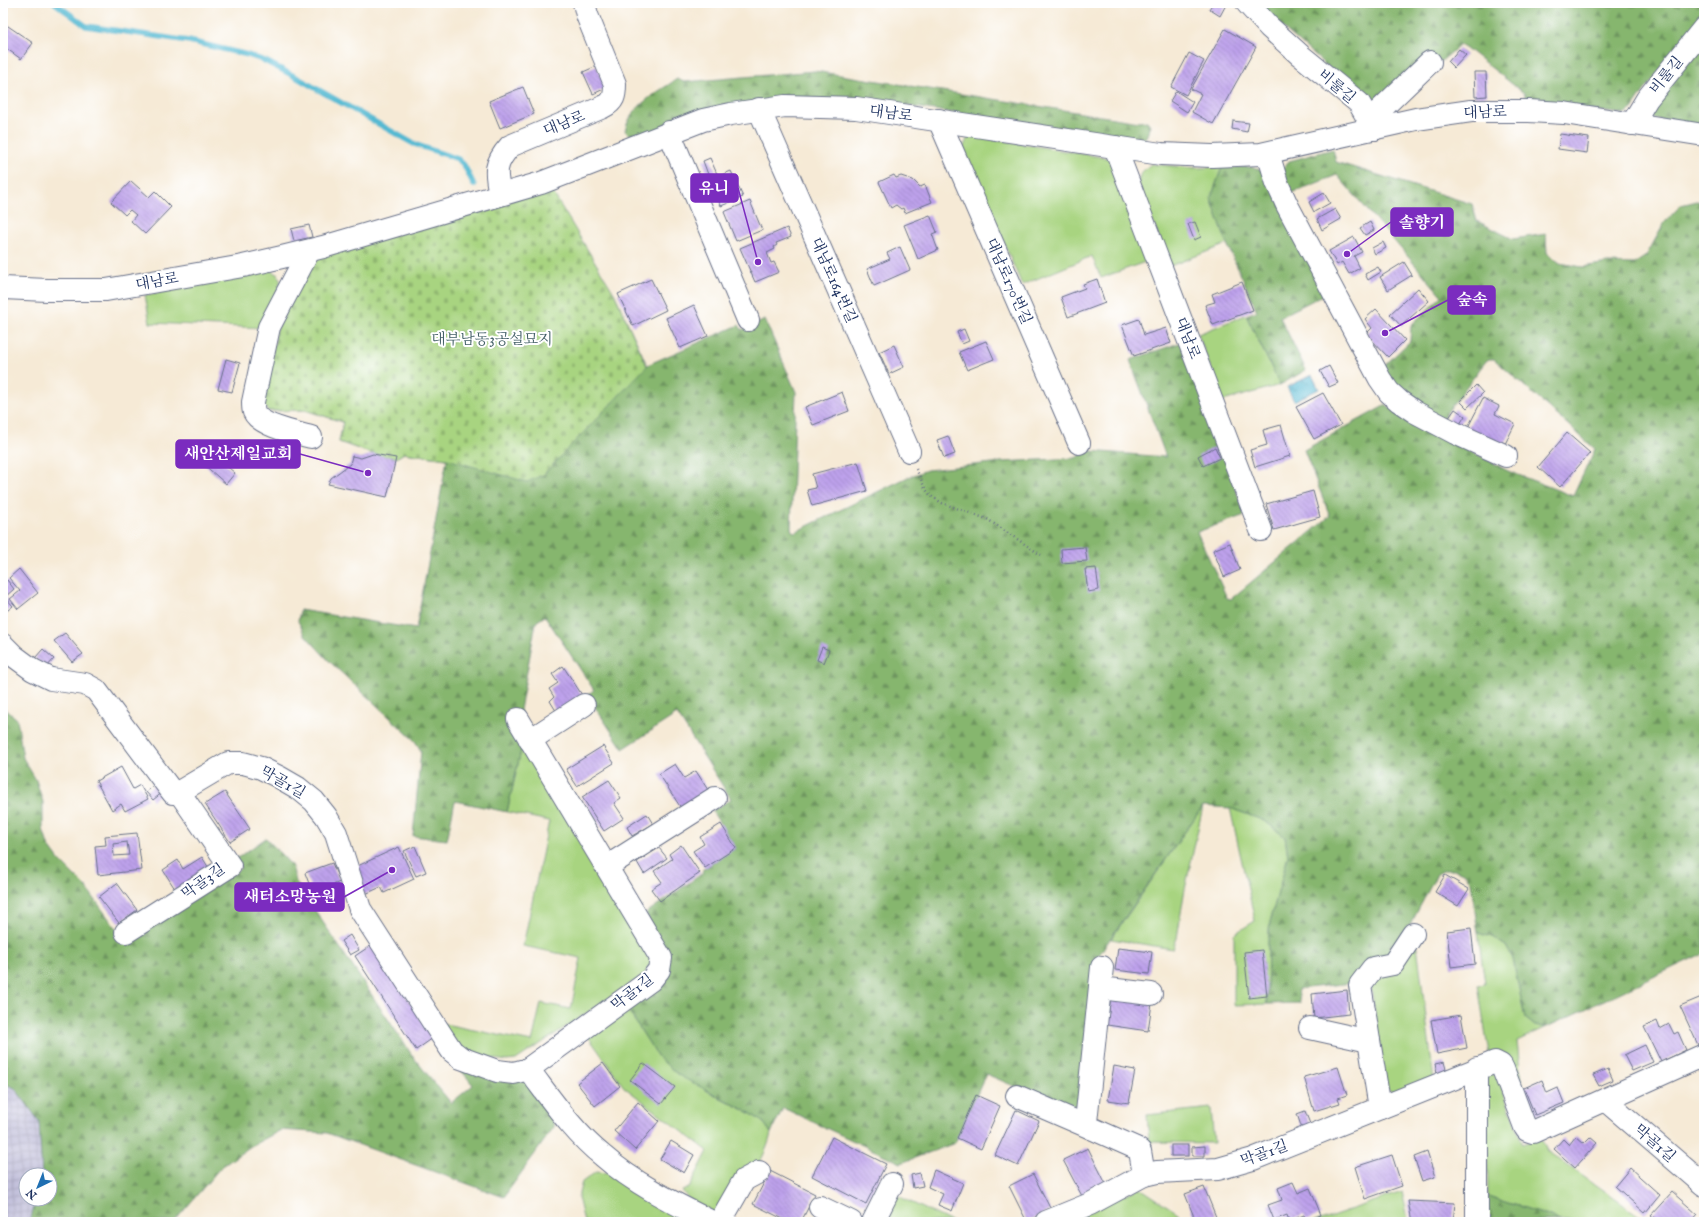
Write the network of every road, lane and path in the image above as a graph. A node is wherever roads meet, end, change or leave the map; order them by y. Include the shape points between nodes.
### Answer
1 (584, 3) edge
2 (1247, 3) edge
3 (1704, 28) edge
4 (1430, 62) dead end
5 (759, 109) junction
6 (939, 120) junction
7 (1632, 124) junction
8 (1374, 129) junction
9 (669, 132) junction
10 (1704, 134) edge
11 (1115, 147) junction
12 (1268, 153) junction
13 (500, 194) junction
14 (309, 251) junction
15 (3, 288) edge
16 (748, 320) dead end
17 (311, 438) dead end
18 (1080, 443) dead end
19 (909, 451) joint
20 (1506, 456) dead end
21 (1261, 530) dead end
22 (1041, 556) dead end
23 (3, 645) edge
24 (584, 705) dead end
25 (518, 719) dead end
26 (530, 740) junction
27 (179, 792) junction
28 (715, 798) dead end
29 (608, 866) junction
30 (126, 932) dead end
31 (1413, 934) dead end
32 (1152, 994) dead end
33 (1310, 1028) dead end
34 (1369, 1041) junction
35 (1704, 1055) edge
36 (1477, 1068) junction
37 (528, 1069) junction
38 (1017, 1096) dead end
39 (1605, 1100) junction
40 (1380, 1108) junction
41 (1091, 1128) junction
42 (759, 1172) dead end
43 (1144, 1175) junction
44 (892, 1184) dead end
45 (1704, 1185) edge
46 (820, 1207) dead end
47 (712, 1222) edge
48 (720, 1222) edge
49 (851, 1222) edge
50 (873, 1222) edge
51 (1046, 1222) edge
52 (1477, 1222) edge

1 - 13 street, 대남로 via 586,15 615,84 615,95 607,105 510,146 497,164
2 - 8 street, 비룰길 via 1294,50 1359,102
3 - 7 street, 비룰길 via 1647,99
4 - 8 street via 1379,111
5 - 6 street, 대남로 via 785,106 856,108
5 - 9 street, 대남로 via 703,120
5 - 19 street, 대남로164번길
6 - 11 street, 대남로
6 - 18 street, 대남로170번길
7 - 8 street, 대남로 via 1564,113 1471,111 1416,119
7 - 10 street, 대남로
8 - 12 street, 대남로
9 - 13 street, 대남로 via 541,183
9 - 16 street
11 - 12 street, 대남로 via 1186,156
11 - 21 street, 대남로
12 - 20 street via 1287,205 1389,392 1415,412
13 - 14 street, 대남로
14 - 15 street, 대남로 via 243,266 106,290
14 - 17 street via 269,327 253,402 258,418 267,424
19 - 22 path via 931,496 987,519
23 - 27 street via 33,670 51,679 85,684 96,690 169,789 173,793
24 - 26 street
25 - 26 street, 막골1길
26 - 29 street, 막골1길
27 - 30 street, 막골3길 via 230,866
27 - 37 street, 막골1길 via 228,763 243,763 261,768 298,788 314,801 329,821 336,833 360,909 452,1051 461,1058 497,1071 514,1073
28 - 29 street
29 - 37 street, 막골1길 via 662,958 659,970 651,980
31 - 34 street via 1393,964 1373,968 1360,985
32 - 41 street via 1101,977 1086,1122
33 - 34 street
34 - 40 street
35 - 39 street, 막골1길
36 - 39 street, 막골1길 via 1495,1062 1501,1065 1525,1127 1533,1132
36 - 40 street, 막골1길
36 - 52 street
37 - 47 street via 570,1123 602,1156 636,1181
38 - 41 street
39 - 45 street, 막골1길
40 - 43 street, 막골1길 via 1253,1159 1218,1169
41 - 43 street via 1140,1151
42 - 48 street via 744,1180
43 - 51 street, 막골1길 via 1090,1204
44 - 50 street
46 - 49 street

